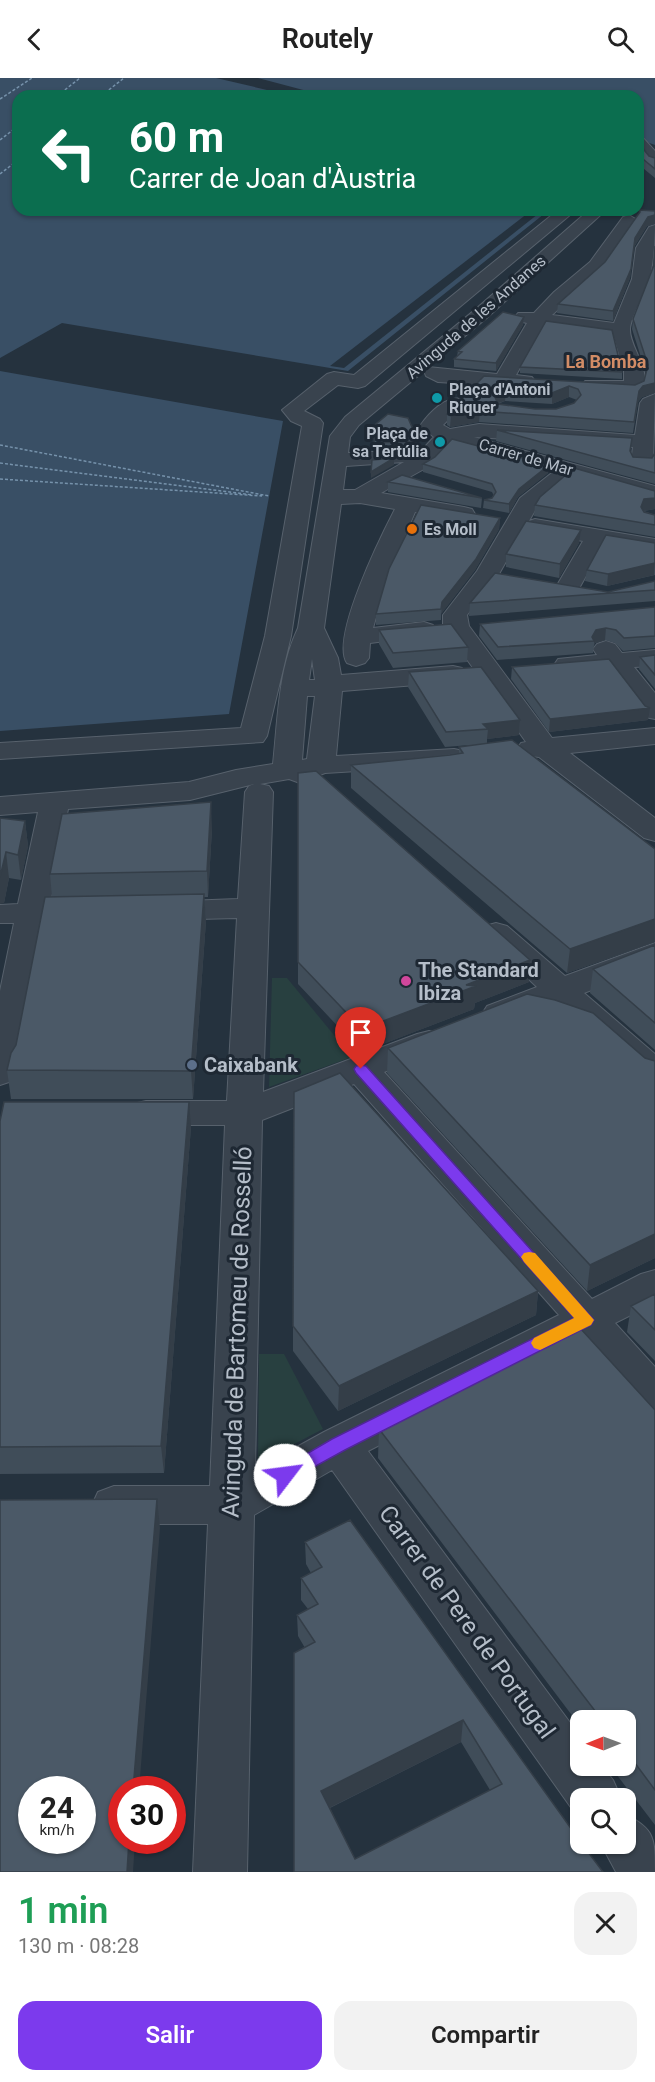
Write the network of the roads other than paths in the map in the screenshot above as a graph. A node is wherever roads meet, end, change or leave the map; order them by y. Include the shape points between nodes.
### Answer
1 (644, 147) edge
2 (655, 159) edge
3 (561, 216) edge
4 (591, 216) edge
5 (629, 220) dead end
6 (655, 231) edge
7 (501, 315) edge
8 (538, 320) junction
9 (621, 329) junction
10 (528, 337) junction
11 (586, 342) edge
12 (537, 373) edge
13 (500, 374) junction
14 (575, 384) edge
15 (384, 395) junction
16 (653, 412) edge
17 (382, 419) edge
18 (352, 421) junction
19 (456, 433) junction
20 (645, 442) junction
21 (421, 457) junction
22 (335, 460) junction
23 (569, 470) junction
24 (646, 472) edge
25 (398, 474) junction
26 (430, 483) edge
27 (616, 483) junction
28 (655, 493) edge
29 (360, 496) junction
30 (330, 498) junction
31 (408, 504) junction
32 (486, 510) junction
33 (592, 529) junction
34 (655, 546) edge
35 (567, 587) edge
36 (483, 625) edge
37 (456, 626) junction
38 (311, 628) junction
39 (594, 634) edge
40 (357, 637) junction
41 (655, 658) edge
42 (615, 661) junction
43 (488, 672) junction
44 (342, 682) junction
45 (296, 684) junction
46 (655, 711) edge
47 (292, 714) junction
48 (326, 714) junction
49 (655, 736) edge
50 (544, 747) junction
51 (0, 751) edge
52 (287, 770) junction
53 (325, 773) junction
54 (248, 789) junction
55 (55, 801) junction
56 (0, 806) edge
57 (655, 832) edge
58 (254, 908) junction
59 (137, 911) edge
60 (79, 912) edge
61 (471, 912) edge
62 (32, 913) junction
63 (0, 914) edge
64 (655, 953) edge
65 (560, 990) junction
66 (361, 1069) junction
67 (0, 1073) edge
68 (655, 1073) edge
69 (116, 1113) edge
70 (244, 1113) junction
71 (655, 1285) edge
72 (585, 1320) junction
73 (655, 1395) edge
74 (339, 1444) junction
75 (72, 1505) edge
76 (232, 1505) junction
77 (588, 1788) edge
78 (635, 1854) edge
79 (220, 1872) edge
80 (648, 1872) edge

1 - 2 street
3 - 51 street via 358,382 334,378 292,410 313,423 278,636 253,736
4 - 15 street, Avinguda de les Andanes
5 - 8 street via 596,266
6 - 9 street via 644,248 641,279
7 - 8 street
8 - 9 street
8 - 10 street
9 - 14 street via 634,371 634,387
10 - 11 street
10 - 13 street
12 - 13 street
13 - 17 street via 437,374
13 - 19 street via 475,383 463,406
15 - 18 street, Avinguda de les Andanes
15 - 18 street via 346,392 320,403 322,411
16 - 20 street
18 - 22 street via 340,436
19 - 20 street
19 - 21 street
19 - 23 street, Carrer de Mar
20 - 24 street via 641,468
21 - 22 street
21 - 25 street
22 - 30 street
23 - 27 street, Carrer de Mar
23 - 32 street via 528,503
24 - 27 street
25 - 26 street
25 - 29 street
27 - 28 street, Carrer de Mar
29 - 30 street
29 - 31 street
30 - 38 street
31 - 32 street
31 - 40 street via 373,580
32 - 33 street
32 - 37 street via 499,576 455,615
33 - 34 street
33 - 35 street
36 - 37 street
37 - 40 street
37 - 43 street
38 - 44 street via 325,660
38 - 45 street via 301,649
39 - 42 street
40 - 44 street
41 - 42 street
42 - 43 street
42 - 46 street
43 - 44 street
43 - 50 street
44 - 45 street via 312,689
44 - 48 street
45 - 47 street
47 - 48 street via 310,708
47 - 52 street
48 - 53 street
49 - 50 street
50 - 53 street
50 - 57 street
52 - 53 street
52 - 54 street
53 - 54 street
54 - 55 street
54 - 58 street, Avinguda de Bartomeu de Rosselló
55 - 56 street
55 - 62 street
58 - 59 street
58 - 70 street, Avinguda de Bartomeu de Rosselló
60 - 62 street
61 - 65 street
62 - 63 street
62 - 67 street
64 - 65 street
65 - 66 street
65 - 68 street
66 - 70 street
66 - 72 street
69 - 70 street
70 - 76 street, Avinguda de Bartomeu de Rosselló
71 - 72 street
72 - 73 street
72 - 74 street
74 - 76 street
74 - 77 street, Carrer de Pere de Portugal
75 - 76 street
76 - 79 street, Avinguda de Bartomeu de Rosselló
78 - 80 street

